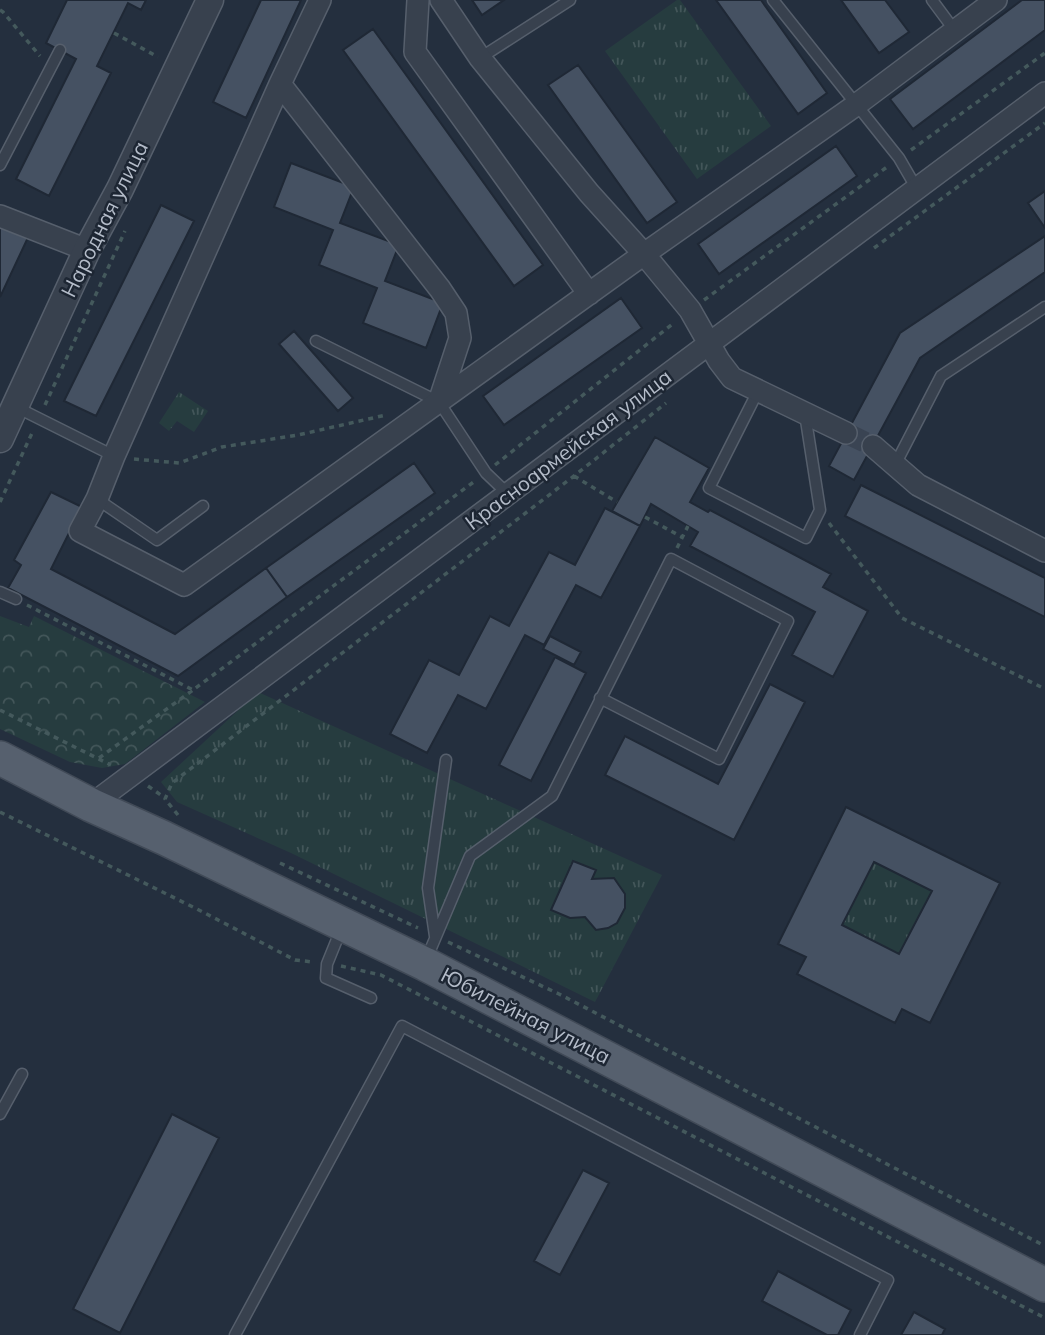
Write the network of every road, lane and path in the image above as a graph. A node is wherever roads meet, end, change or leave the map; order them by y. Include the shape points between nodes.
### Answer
1 (210, 0) edge
2 (320, 0) edge
3 (418, 0) edge
4 (441, 0) edge
5 (570, 0) edge
6 (773, 0) edge
7 (932, 0) edge
8 (996, 0) edge
9 (1, 10) edge
10 (955, 31) junction
11 (114, 33) dead end
12 (60, 50) dead end
13 (1045, 53) edge
14 (480, 58) junction
15 (178, 67) junction
16 (51, 68) junction
17 (280, 84) junction
18 (1045, 93) edge
19 (856, 106) junction
20 (1045, 123) edge
21 (900, 158) junction
22 (0, 165) edge
23 (917, 189) junction
24 (0, 216) edge
25 (127, 228) dead end
26 (87, 250) junction
27 (644, 254) junction
28 (865, 254) dead end
29 (589, 294) junction
30 (1045, 307) edge
31 (690, 310) junction
32 (316, 341) dead end
33 (710, 343) junction
34 (758, 391) junction
35 (439, 402) junction
36 (667, 402) dead end
37 (16, 407) junction
38 (389, 414) dead end
39 (805, 414) junction
40 (40, 418) junction
41 (846, 433) tunnel mouth
42 (0, 439) edge
43 (873, 446) tunnel mouth
44 (114, 456) junction
45 (895, 465) junction
46 (486, 473) junction
47 (574, 476) junction
48 (508, 494) junction
49 (97, 499) junction
50 (0, 502) edge
51 (617, 502) dead end
52 (203, 506) dead end
53 (820, 510) junction
54 (645, 517) dead end
55 (688, 526) dead end
56 (682, 537) junction
57 (1045, 551) edge
58 (671, 559) junction
59 (0, 592) edge
60 (16, 599) joint
61 (1045, 689) edge
62 (193, 690) junction
63 (600, 698) junction
64 (0, 710) edge
65 (0, 758) edge
66 (99, 758) junction
67 (446, 760) dead end
68 (132, 775) junction
69 (165, 799) junction
70 (91, 805) junction
71 (0, 811) edge
72 (177, 815) dead end
73 (276, 861) dead end
74 (343, 924) junction
75 (430, 950) junction
76 (327, 964) junction
77 (371, 998) dead end
78 (22, 1074) dead end
79 (0, 1114) edge
80 (1045, 1246) edge
81 (1045, 1285) edge
82 (1045, 1318) edge
83 (235, 1335) edge
84 (860, 1335) edge

1 - 15 street, Народная улица
2 - 17 street
3 - 29 street via 415,52
4 - 14 street
5 - 14 lane
6 - 19 lane
7 - 10 lane
8 - 10 street
9 - 16 path
10 - 19 street
11 - 15 path
12 - 16 lane
13 - 21 path
14 - 27 street
15 - 26 street, Народная улица
16 - 22 lane
17 - 35 street via 456,313 460,338
17 - 44 street
18 - 23 street, Красноармейская улица
19 - 21 lane
19 - 27 street
20 - 28 path
21 - 23 lane
21 - 31 path
23 - 33 street, Красноармейская улица
24 - 26 street
25 - 40 path
26 - 37 street, Народная улица
27 - 29 street
27 - 31 street
29 - 35 street
30 - 45 lane via 942,376
31 - 33 street
31 - 46 path
32 - 35 lane
33 - 34 street via 732,378
33 - 48 street, Красноармейская улица
34 - 39 street
34 - 53 lane via 709,488 807,538
35 - 46 lane
35 - 49 street via 184,585 80,531
36 - 47 path
37 - 40 lane
37 - 42 street, Народная улица
38 - 44 path via 222,447 179,463
39 - 41 street
39 - 53 lane
40 - 44 lane
40 - 50 path
43 - 45 street
44 - 49 street
45 - 57 street via 918,485
46 - 48 lane
46 - 62 path
47 - 51 path
47 - 69 path via 172,783
48 - 68 street, Красноармейская улица
49 - 52 lane via 157,540
53 - 61 path via 902,618
54 - 56 path
55 - 56 path
56 - 58 path
58 - 63 lane
58 - 63 lane via 788,621 719,759
59 - 60 lane
60 - 62 path
62 - 66 path
63 - 75 lane via 552,796 470,856
64 - 66 path
65 - 70 main road, Юбилейная улица
66 - 68 path
67 - 75 lane via 428,888
68 - 69 path
68 - 70 street, Красноармейская улица
69 - 72 path
70 - 74 main road, Юбилейная улица
71 - 76 path via 295,960
73 - 75 path
74 - 75 main road, Юбилейная улица
74 - 76 lane
75 - 80 path via 559,994
75 - 81 main road, Юбилейная улица via 603,1055
76 - 77 lane via 326,978
76 - 82 path via 381,975
78 - 79 lane
83 - 84 lane via 402,1026 888,1280

